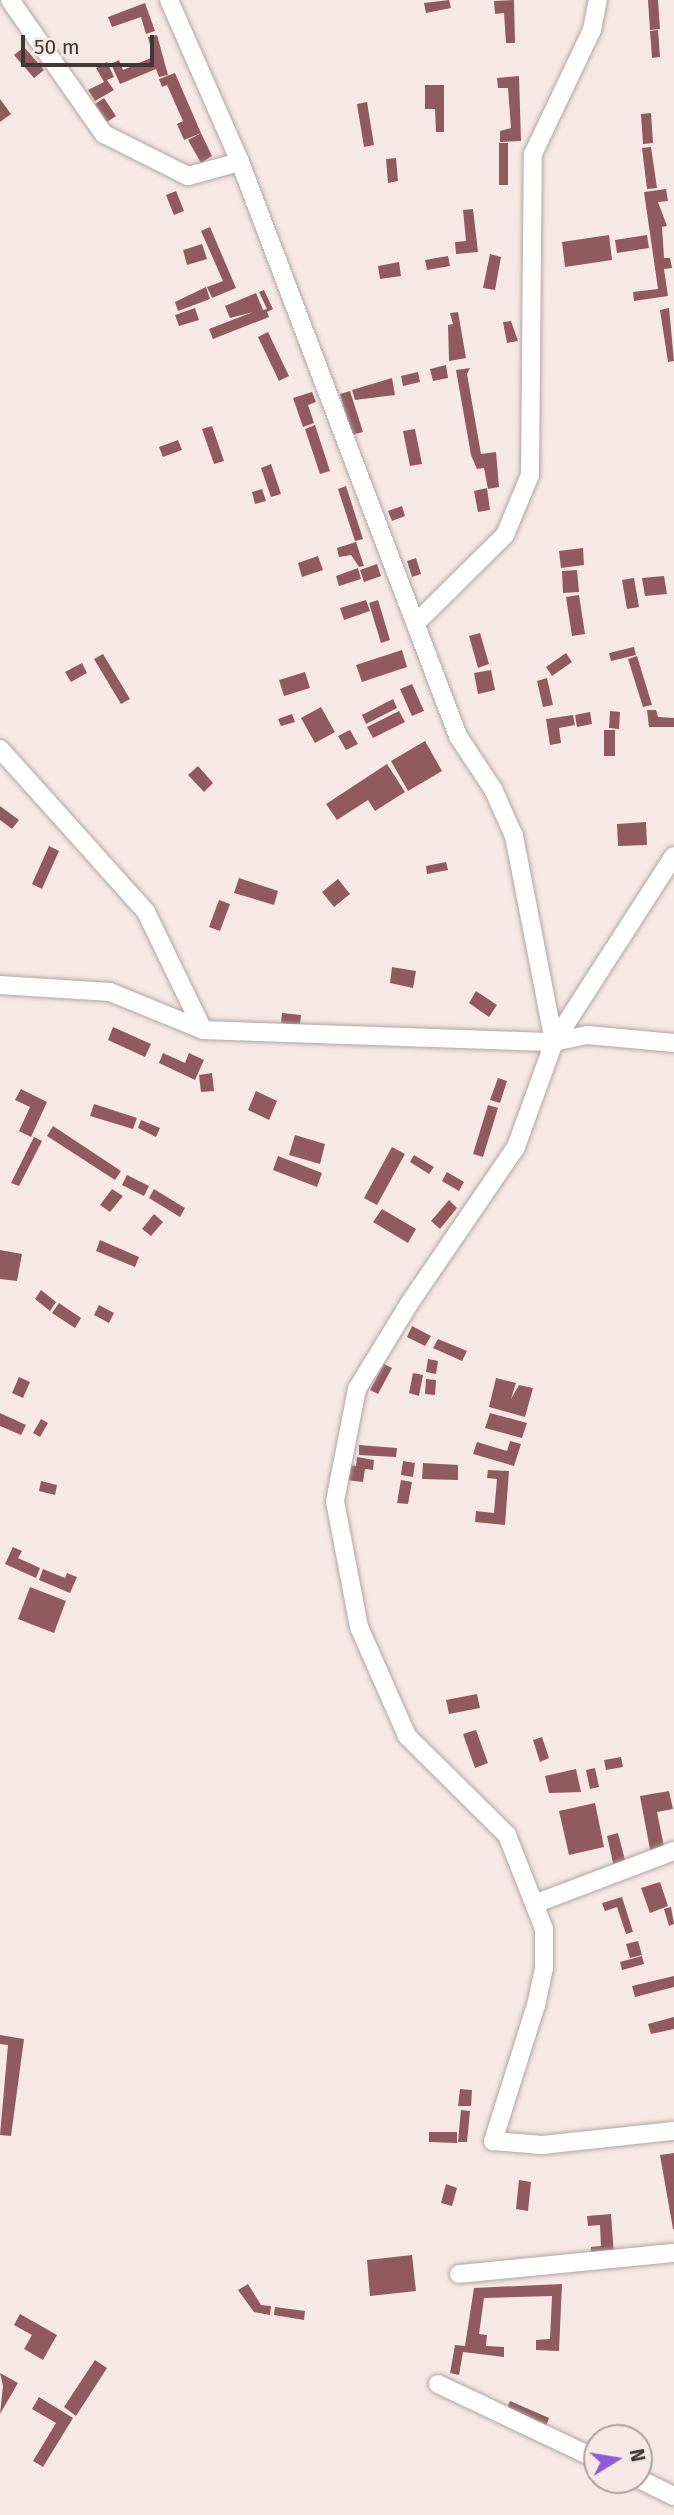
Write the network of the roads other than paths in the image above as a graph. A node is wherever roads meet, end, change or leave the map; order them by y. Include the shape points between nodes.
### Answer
1 (10, 0) edge
2 (169, 0) edge
3 (598, 0) edge
4 (240, 162) junction
5 (416, 623) junction
6 (0, 749) edge
7 (674, 856) edge
8 (0, 985) edge
9 (203, 1030) junction
10 (554, 1042) junction
11 (674, 1043) edge
12 (674, 1851) edge
13 (537, 1903) junction
14 (674, 2131) edge
15 (674, 2253) edge
16 (459, 2274) dead end
17 (438, 2384) dead end
18 (583, 2452) edge
19 (653, 2486) edge
20 (674, 2496) edge

1 - 4 street via 104,134 188,176
2 - 4 street
3 - 5 street via 592,30 533,154 530,475 505,535
4 - 5 street
5 - 10 street via 458,736 493,789 514,836
6 - 9 street via 146,912
7 - 10 street
8 - 9 street via 110,992
9 - 10 street
10 - 11 street via 587,1035
10 - 13 street via 516,1147 357,1389 335,1501 359,1627 407,1736 507,1835
12 - 13 street
13 - 14 street via 544,1929 544,1968 493,2141 542,2145
15 - 16 street
17 - 18 street
19 - 20 street

